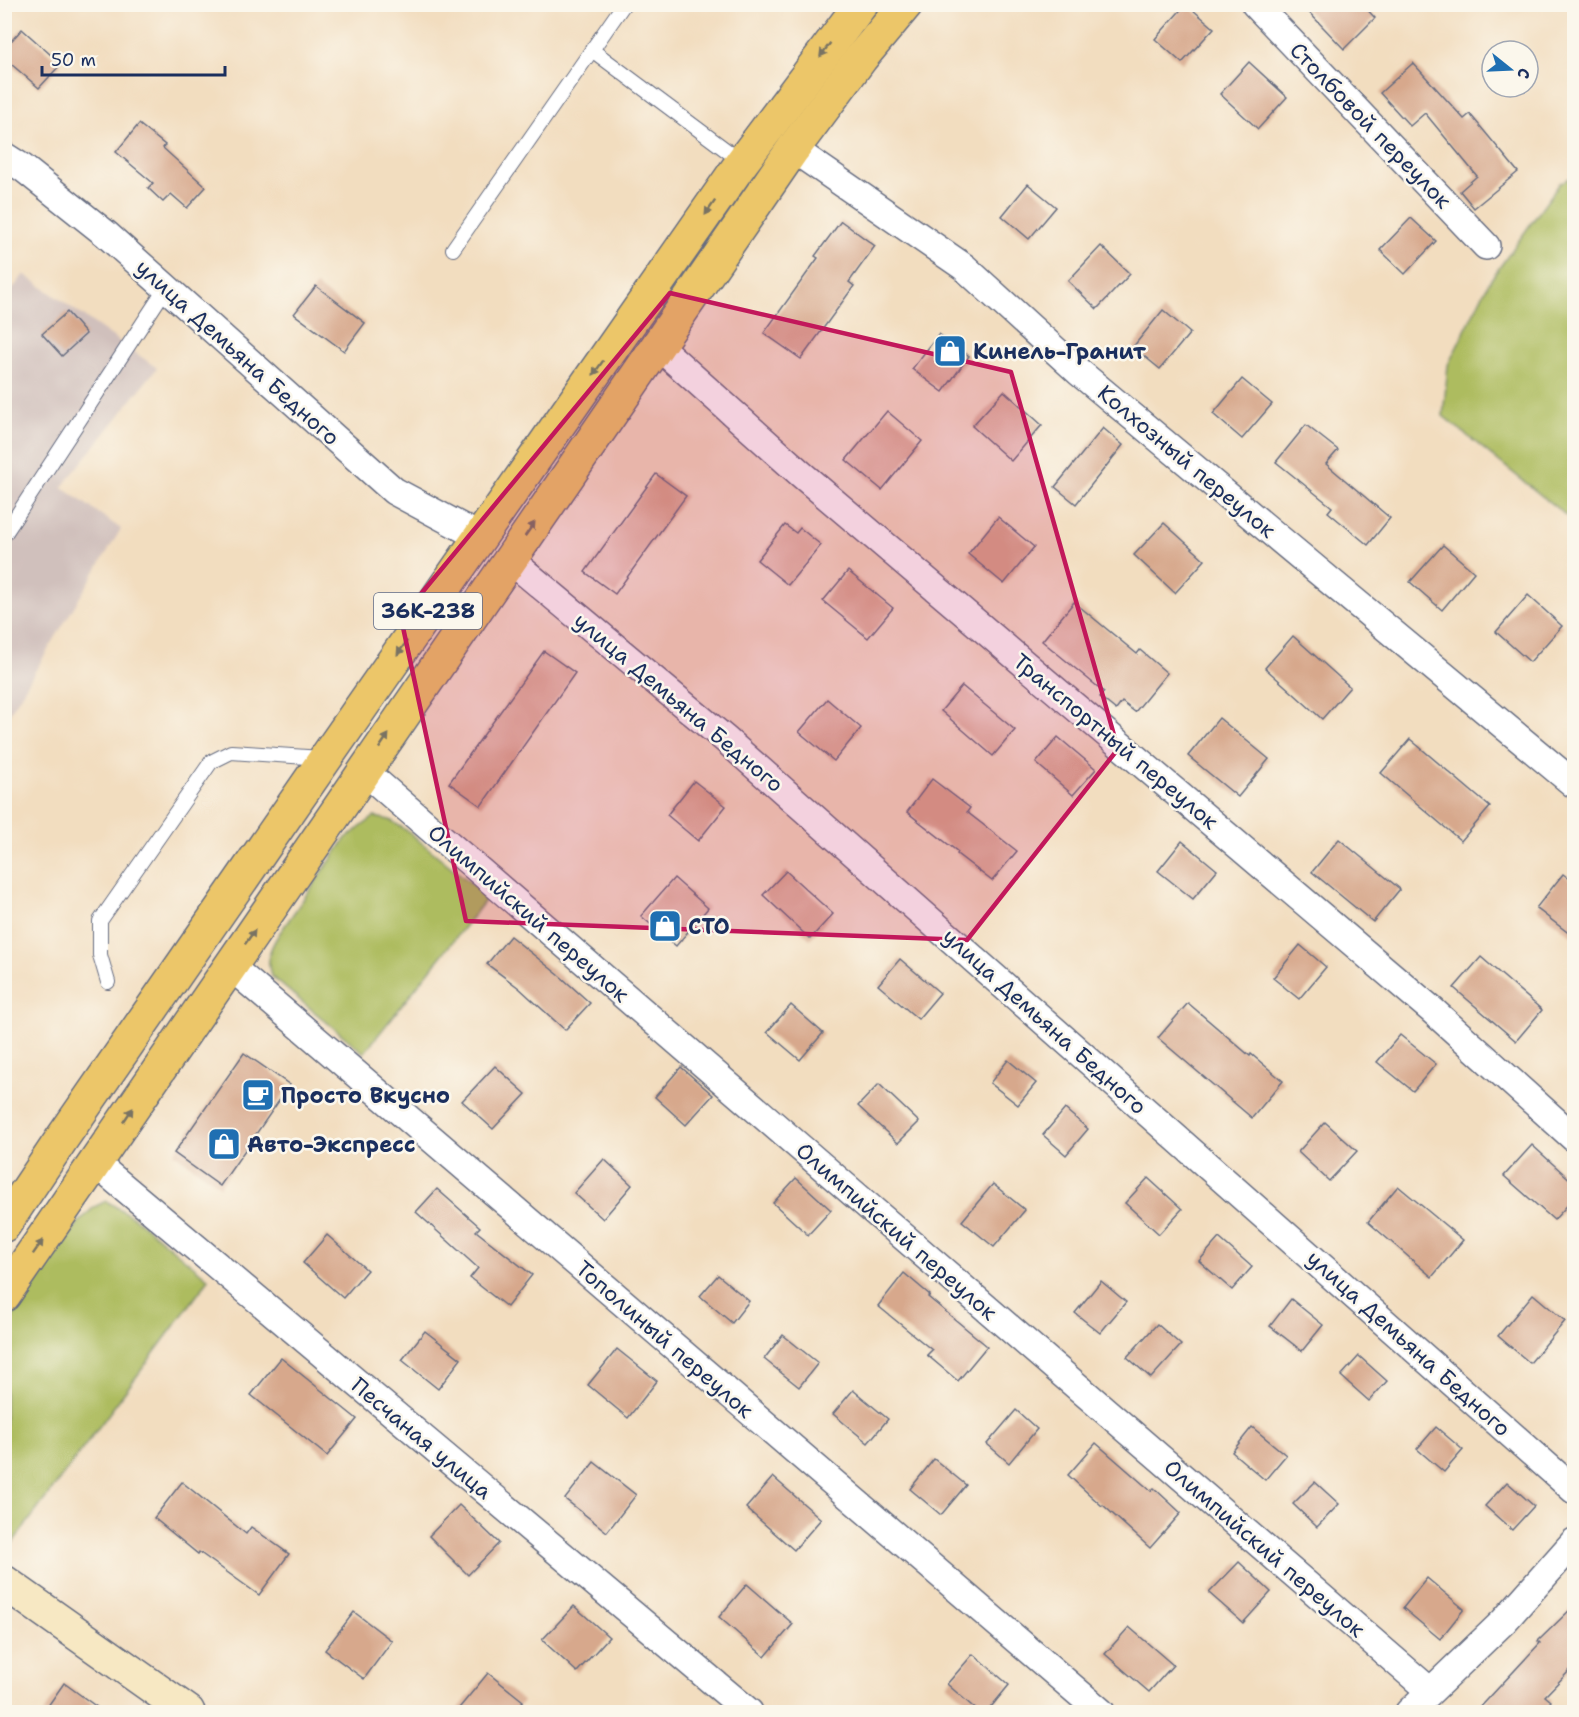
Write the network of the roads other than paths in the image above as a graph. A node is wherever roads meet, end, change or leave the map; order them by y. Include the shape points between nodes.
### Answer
1 (624, 4) edge
2 (861, 4) edge
3 (906, 4) edge
4 (1255, 4) edge
5 (592, 50) junction
6 (793, 149) junction
7 (4, 156) edge
8 (742, 162) junction
9 (1486, 246) dead end
10 (453, 249) dead end
11 (166, 288) junction
12 (657, 345) junction
13 (4, 535) edge
14 (480, 537) junction
15 (509, 559) junction
16 (325, 759) junction
17 (364, 771) junction
18 (1575, 784) edge
19 (230, 966) junction
20 (108, 982) dead end
21 (1575, 1138) edge
22 (95, 1164) junction
23 (4, 1225) edge
24 (4, 1295) edge
25 (1575, 1490) edge
26 (1575, 1542) edge
27 (4, 1582) edge
28 (1430, 1691) junction
29 (188, 1713) edge
30 (749, 1713) edge
31 (1101, 1713) edge
32 (1409, 1713) edge

1 - 5 lane
2 -> 8 main road, 36К-238
3 - 6 main road
4 - 9 street, Столбовой переулок
5 - 8 lane
5 - 10 lane
6 - 12 main road
6 - 18 street, Колхозный переулок via 964,267 1079,372
7 - 11 street, улица Демьяна Бедного via 96,227
8 -> 14 main road, 36К-238
11 - 13 lane
11 - 14 street, улица Демьяна Бедного via 394,491
15 -> 12 main road
12 - 21 street, Транспортный переулок via 801,474 1432,1010
14 -> 16 main road, 36К-238
17 -> 15 main road
15 - 25 street, улица Демьяна Бедного via 725,739
16 - 20 lane via 231,752 211,762 100,921 100,955
16 - 23 main road, 36К-238
19 -> 17 main road
17 - 28 street, Олимпийский переулок
22 -> 19 main road
19 - 31 street, Тополиный переулок
24 -> 22 main road
22 - 30 street, Песчаная улица
26 - 28 street via 1504,1621
27 - 29 main road
28 - 32 street

